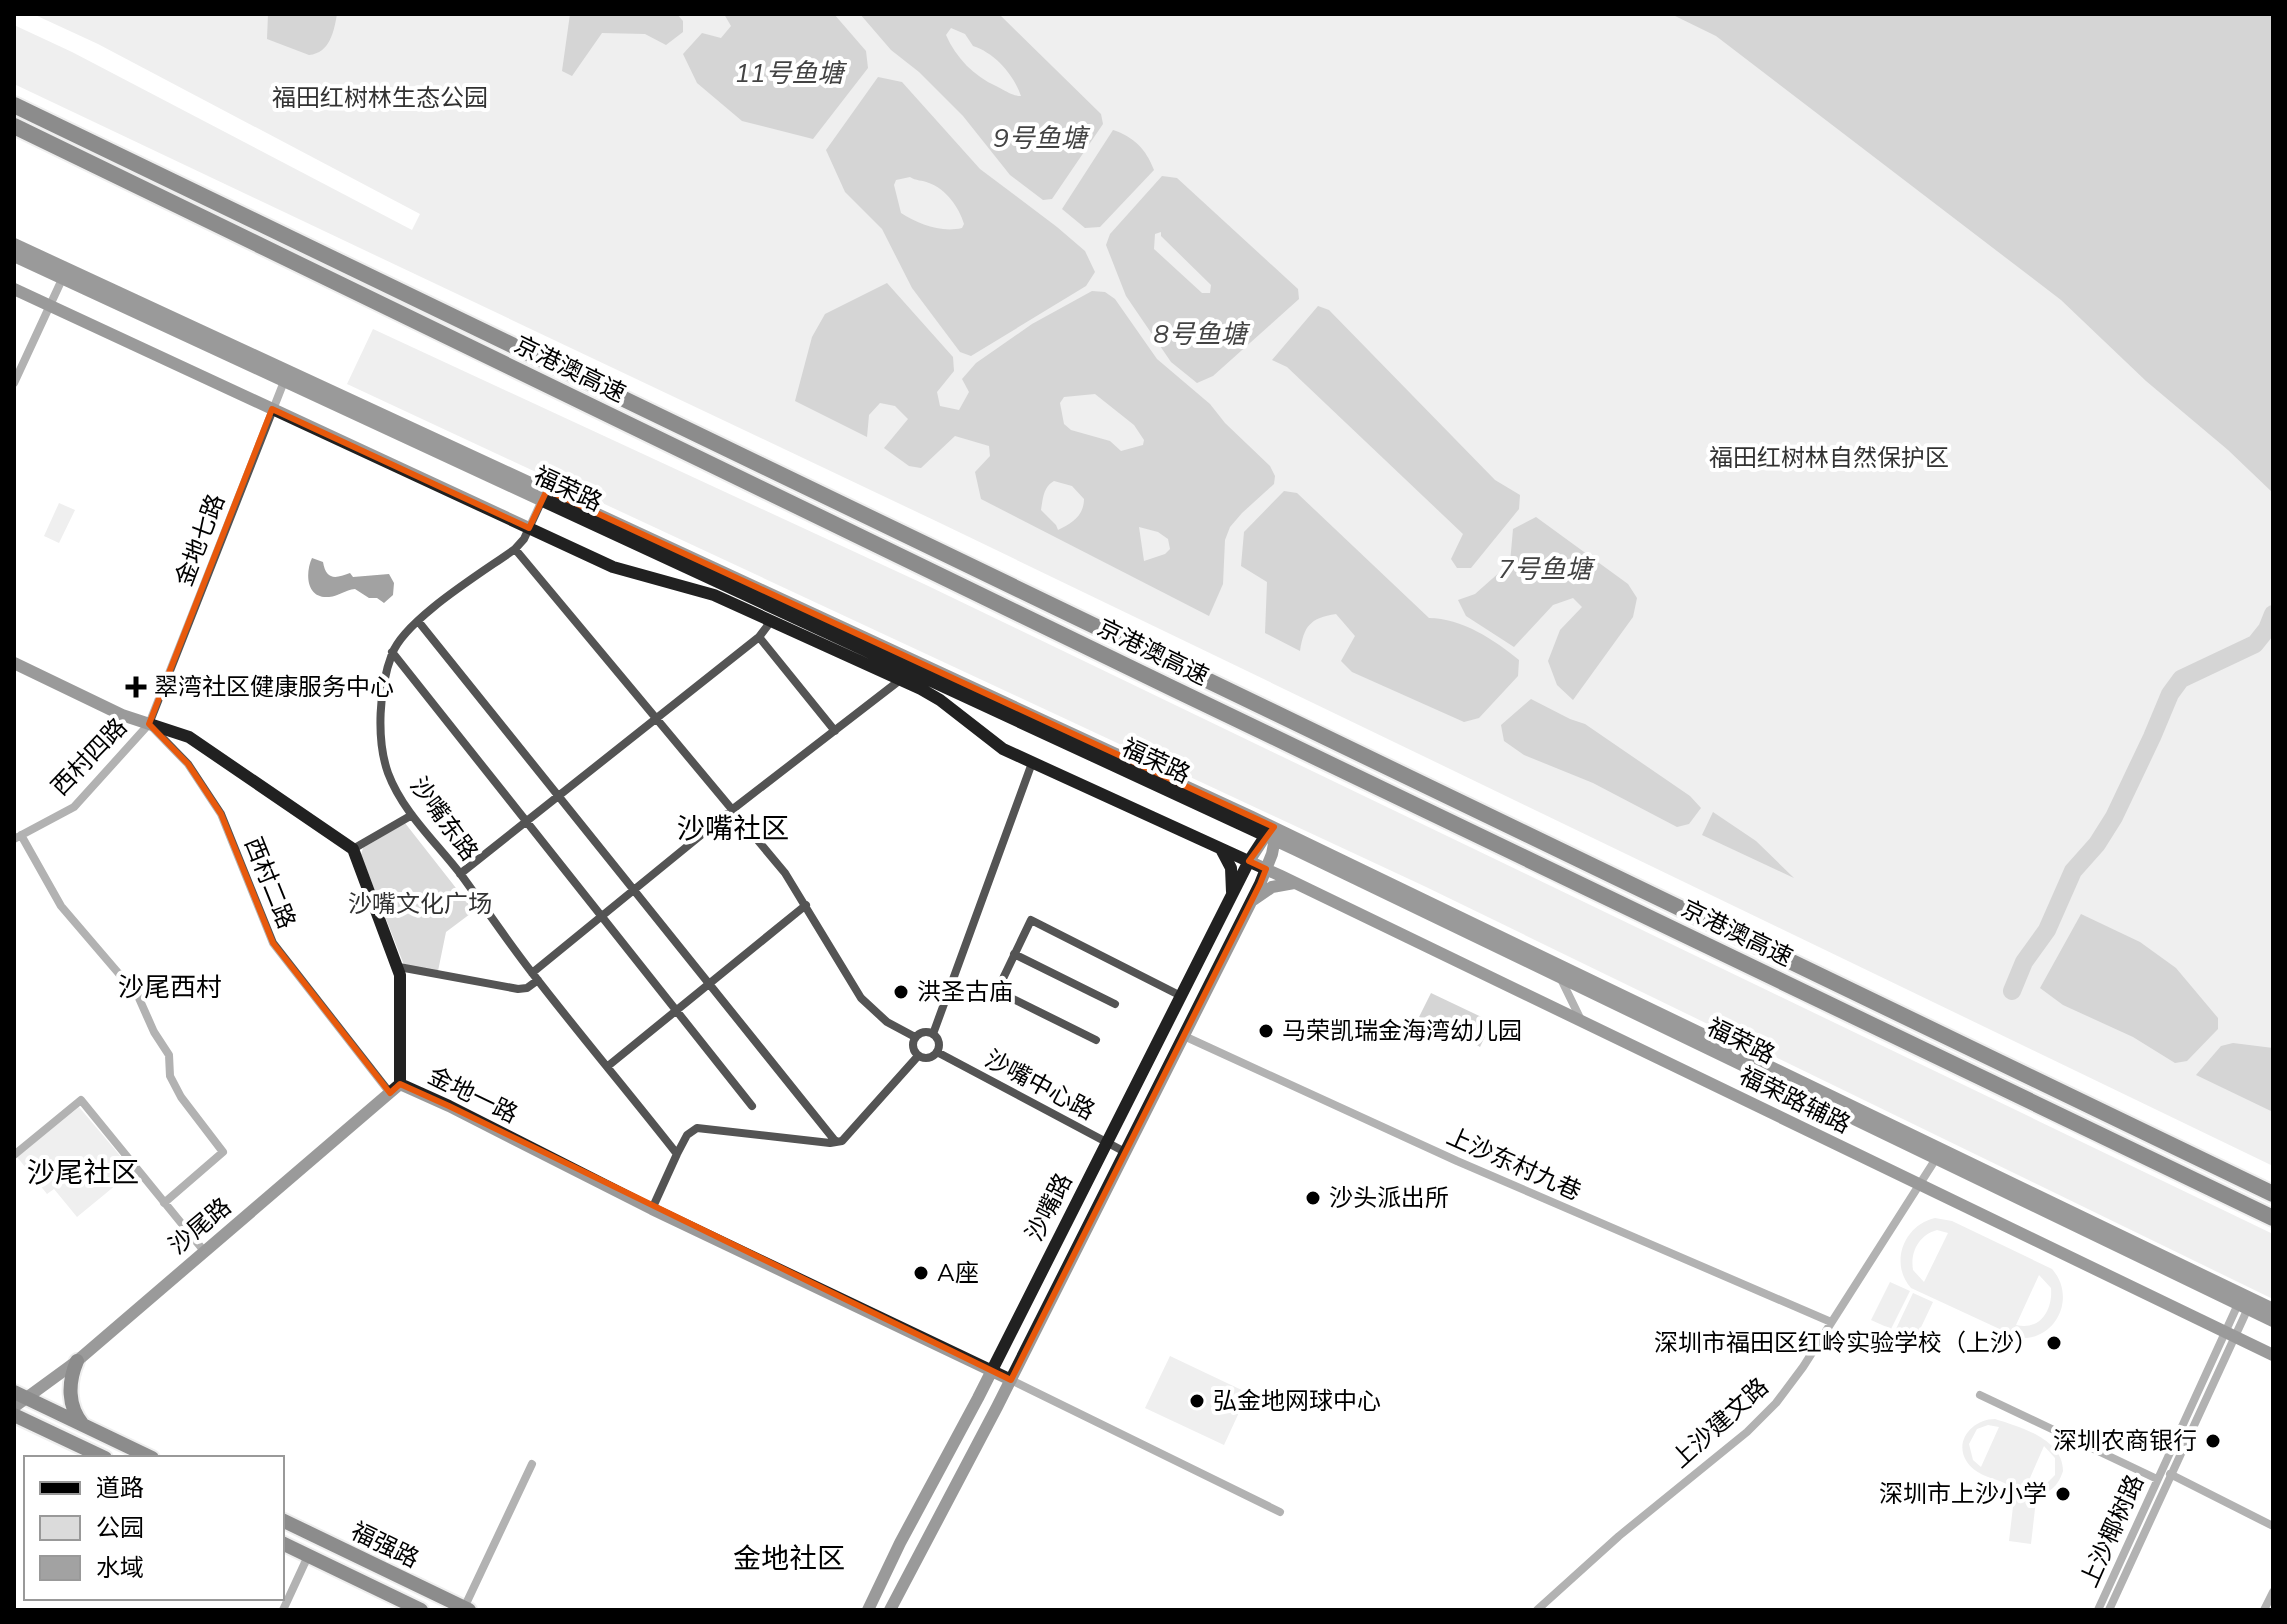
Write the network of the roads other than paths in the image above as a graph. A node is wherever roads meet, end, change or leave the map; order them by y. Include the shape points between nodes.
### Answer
1 (14, 105) edge
2 (14, 126) edge
3 (14, 244) edge
4 (14, 256) edge
5 (65, 274) junction
6 (14, 289) edge
7 (51, 307) junction
8 (286, 376) junction
9 (14, 383) edge
10 (272, 409) junction
11 (544, 496) junction
12 (529, 528) junction
13 (515, 549) junction
14 (701, 575) junction
15 (743, 594) junction
16 (714, 595) junction
17 (418, 621) junction
18 (771, 621) junction
19 (759, 637) junction
20 (392, 652) junction
21 (14, 663) edge
22 (906, 676) junction
23 (655, 719) junction
24 (149, 724) junction
25 (835, 731) junction
26 (1032, 763) junction
27 (559, 795) junction
28 (733, 809) junction
29 (412, 815) junction
30 (527, 821) junction
31 (1272, 833) junction
32 (18, 837) edge
33 (1218, 847) junction
34 (353, 849) junction
35 (1302, 853) junction
36 (1249, 861) junction
37 (1268, 866) junction
38 (460, 874) junction
39 (1297, 884) junction
40 (633, 890) junction
41 (1230, 900) junction
42 (1251, 903) junction
43 (806, 905) junction
44 (600, 917) junction
45 (1014, 954) junction
46 (399, 967) junction
47 (535, 976) junction
48 (1560, 978) junction
49 (711, 983) junction
50 (1181, 996) junction
51 (1115, 1004) dead end
52 (675, 1011) junction
53 (1582, 1022) junction
54 (933, 1034) junction
55 (1184, 1036) junction
56 (915, 1037) junction
57 (1096, 1040) dead end
58 (937, 1052) junction
59 (918, 1056) junction
60 (608, 1066) junction
61 (395, 1089) junction
62 (752, 1106) dead end
63 (836, 1142) junction
64 (1107, 1143) junction
65 (1125, 1152) junction
66 (677, 1154) junction
67 (1939, 1154) junction
68 (14, 1155) edge
69 (1919, 1185) junction
70 (2273, 1194) edge
71 (164, 1203) junction
72 (652, 1209) junction
73 (2273, 1218) edge
74 (204, 1251) junction
75 (2245, 1302) junction
76 (2273, 1309) edge
77 (2273, 1321) edge
78 (1831, 1322) junction
79 (2229, 1334) junction
80 (2273, 1355) edge
81 (77, 1361) junction
82 (992, 1370) junction
83 (1011, 1380) junction
84 (1980, 1395) dead end
85 (18, 1399) edge
86 (14, 1415) edge
87 (83, 1425) junction
88 (101, 1456) edge
89 (148, 1456) edge
90 (532, 1464) dead end
91 (2170, 1474) junction
92 (2157, 1479) junction
93 (1280, 1512) dead end
94 (284, 1521) edge
95 (2273, 1526) edge
96 (284, 1544) edge
97 (308, 1556) junction
98 (2273, 1595) edge
99 (467, 1609) edge
100 (283, 1610) edge
101 (421, 1610) edge
102 (868, 1610) edge
103 (890, 1610) edge
104 (1537, 1610) edge
105 (2098, 1610) edge
106 (2109, 1610) edge
107 (2264, 1610) edge

1 - 70 highway, 京港澳高速
2 - 73 highway, 京港澳高速
3 - 5 street, 福荣路
4 - 5 street, 福荣路
5 - 7 street
5 - 8 street, 福荣路
6 - 7 street
7 - 9 street
7 - 10 street
8 - 10 street, 金地七路
8 - 11 street, 福荣路
10 - 12 street
10 - 24 street, 金地七路
11 - 12 street, 沙嘴东路
11 - 14 street, 福荣路
11 - 31 street, 福荣路
12 - 13 street, 沙嘴东路
12 - 16 street via 628,573
13 - 17 street, 沙嘴东路
13 - 23 street
14 - 15 street, 福荣路
14 - 16 street
15 - 16 street
15 - 22 street, 福荣路
16 - 18 street
17 - 20 street, 沙嘴东路
17 - 27 street
18 - 19 street
18 - 22 street
19 - 23 street
19 - 25 street
20 - 29 street, 沙嘴东路 via 384,688 384,759
20 - 30 street
21 - 24 street
22 - 25 street
22 - 26 street, 福荣路辅路 via 996,745
22 - 31 street, 福荣路
23 - 27 street
23 - 28 street
24 - 32 street, 西村四路 via 74,807
24 - 34 street via 189,737
24 - 61 street, 西村二路 via 188,764 221,814 273,943
25 - 28 street
26 - 33 street, 福荣路辅路
26 - 54 street
27 - 30 street
27 - 40 street
28 - 40 street
28 - 43 street
29 - 34 street
29 - 38 street, 沙嘴东路
30 - 38 street
30 - 44 street
31 - 35 street, 福荣路
31 - 36 street, 沙嘴路
31 - 37 street, 沙嘴路
31 - 67 street, 福荣路
32 - 71 street via 61,906 138,996 169,1055 170,1076 181,1097 223,1152
33 - 36 street, 福荣路辅路
33 - 41 street via 1230,866
34 - 46 street, 金地一路
35 - 37 street via 1283,853
35 - 48 street, 福荣路
36 - 37 street, 福荣路辅路
36 - 41 street, 沙嘴路
37 - 39 street, 福荣路辅路
37 - 42 street, 沙嘴路
38 - 47 street, 沙嘴东路
39 - 42 street via 1272,887
39 - 53 street, 福荣路辅路
40 - 44 street
40 - 49 street
41 - 50 street, 沙嘴路
42 - 55 street, 沙嘴路
43 - 49 street
43 - 56 street via 861,998 887,1022
44 - 47 street
44 - 52 street
45 - 50 street via 1031,920
45 - 51 street
45 - 57 street via 997,991
46 - 47 street via 518,989 527,988
46 - 61 street, 金地一路
47 - 60 street, 沙嘴东路
48 - 53 street
48 - 67 street, 福荣路
49 - 52 street
49 - 63 street
50 - 64 street, 沙嘴路
52 - 60 street
52 - 62 street
53 - 69 street, 福荣路辅路
54 - 56 street via 925,1031
54 - 58 street
55 - 65 street, 沙嘴路
55 - 78 street, 上沙东村九巷
56 - 59 street
58 - 59 street
58 - 64 street, 沙嘴中心路
59 - 63 street via 852,1132
60 - 66 street, 沙嘴东路
61 - 72 street, 金地一路 via 449,1106
61 - 74 street, 沙尾路
63 - 66 street via 697,1128
64 - 65 street, 沙嘴中心路
64 - 82 street, 沙嘴路
65 - 83 street, 沙嘴路
66 - 72 street
67 - 69 street, 上沙建文路
67 - 75 street, 福荣路
68 - 71 street via 81,1100
69 - 78 street, 上沙建文路
69 - 79 street, 福荣路辅路
71 - 74 street
72 - 82 street, 金地一路
74 - 81 street, 沙尾路
75 - 76 street, 福荣路
75 - 77 street, 福荣路
75 - 79 street, 上沙椰树路
78 - 104 street, 上沙建文路 via 1789,1387 1761,1418
79 - 80 street, 福荣路辅路
79 - 91 street, 上沙椰树路
79 - 92 street, 上沙椰树路
81 - 85 street, 沙尾路
81 - 87 main road via 70,1394
82 - 83 street, 金地一路
82 - 102 street, 沙嘴路
83 - 93 street
83 - 103 street, 沙嘴路
84 - 92 street
85 - 87 main road
86 - 88 main road
87 - 89 main road
90 - 99 street
91 - 95 street
91 - 106 street, 上沙椰树路
92 - 105 street, 上沙椰树路
94 - 99 main road, 福强路
96 - 97 main road, 福强路
97 - 100 street
97 - 101 main road, 福强路
98 - 107 street

